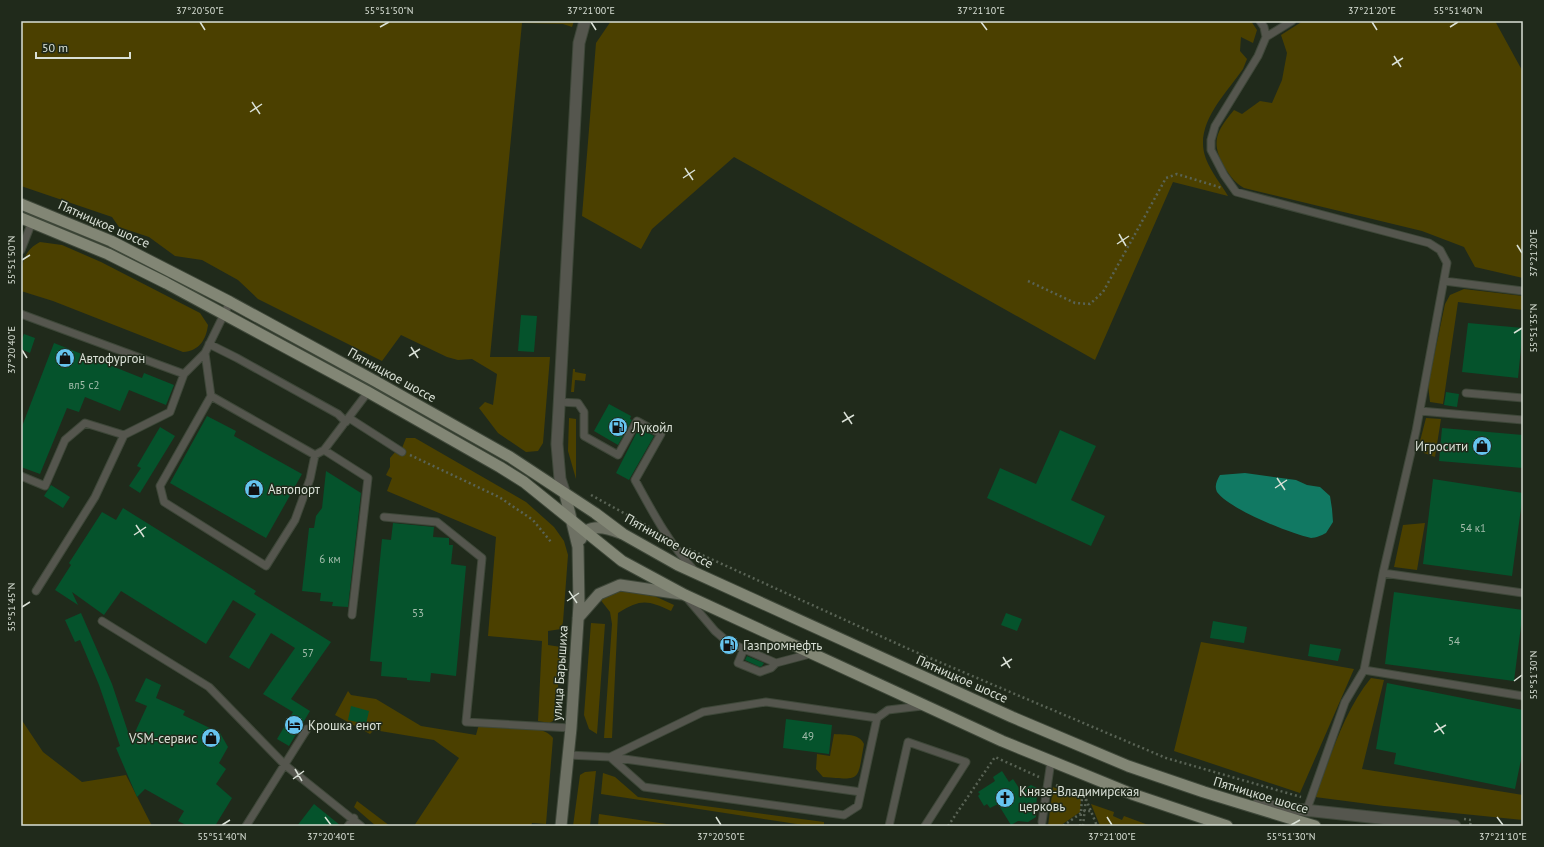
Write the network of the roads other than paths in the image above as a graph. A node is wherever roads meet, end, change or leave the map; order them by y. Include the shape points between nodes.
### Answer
1 (585, 21) edge
2 (1260, 21) edge
3 (1292, 21) edge
4 (1266, 38) junction
5 (21, 204) edge
6 (21, 218) edge
7 (32, 222) junction
8 (21, 250) edge
9 (1444, 281) junction
10 (1523, 291) edge
11 (230, 302) junction
12 (21, 314) edge
13 (224, 314) junction
14 (209, 344) junction
15 (205, 353) junction
16 (184, 374) junction
17 (368, 392) junction
18 (1466, 393) dead end
19 (211, 396) junction
20 (1523, 398) edge
21 (559, 402) junction
22 (1420, 412) junction
23 (348, 420) junction
24 (1523, 420) edge
25 (124, 435) junction
26 (324, 450) junction
27 (402, 452) road end
28 (316, 455) junction
29 (21, 476) edge
30 (566, 494) junction
31 (384, 517) dead end
32 (573, 522) junction
33 (586, 532) junction
34 (623, 534) junction
35 (578, 547) junction
36 (697, 573) junction
37 (1383, 573) junction
38 (36, 591) dead end
39 (1523, 593) edge
40 (685, 595) junction
41 (352, 615) dead end
42 (578, 618) junction
43 (102, 622) dead end
44 (744, 649) junction
45 (810, 654) junction
46 (776, 662) junction
47 (1364, 670) junction
48 (1523, 696) edge
49 (922, 706) junction
50 (877, 718) junction
51 (571, 728) junction
52 (307, 729) dead end
53 (568, 755) junction
54 (610, 758) junction
55 (1051, 761) junction
56 (285, 765) junction
57 (861, 792) junction
58 (1235, 802) junction
59 (1306, 812) junction
60 (354, 818) junction
61 (1042, 822) dead end
62 (1459, 822) edge
63 (246, 826) edge
64 (348, 826) edge
65 (361, 826) edge
66 (560, 826) edge
67 (889, 826) edge
68 (925, 826) edge
69 (1227, 826) edge
70 (1315, 826) edge

1 - 21 street via 579,43
2 - 4 lane
3 - 4 lane
4 - 9 lane via 1258,56 1215,126 1211,140 1211,150 1236,192 1429,244 1440,250 1447,263
5 - 11 main road, Пятницкое шоссе via 111,241
6 - 7 main road, Пятницкое шоссе
7 - 8 lane
7 - 13 main road, Пятницкое шоссе via 108,254
9 - 10 lane
9 - 22 lane
11 - 13 lane
11 - 30 main road, Пятницкое шоссе via 504,453
12 - 16 lane
13 - 14 lane
13 - 17 main road, Пятницкое шоссе
14 - 15 lane
14 - 23 lane
15 - 16 lane
15 - 19 lane
16 - 25 lane via 170,412
17 - 23 lane
17 - 32 main road, Пятницкое шоссе via 524,482
18 - 20 lane
19 - 28 lane
19 - 28 lane via 160,486 164,502 266,566 295,520
21 - 30 street via 558,463
21 - 36 lane via 578,403 584,412 584,436 618,455 637,421 661,434 635,480 666,536
22 - 24 lane
22 - 37 lane
23 - 26 lane
23 - 27 lane
25 - 29 lane via 85,423 64,440 45,486
25 - 38 lane via 95,497
26 - 28 lane
26 - 41 lane via 368,478
30 - 32 main road, улица Барышиха
30 - 34 main road, Пятницкое шоссе
31 - 51 lane via 437,522 482,558 466,722
32 - 33 main road, Пятницкое шоссе
32 - 35 main road, улица Барышиха
33 - 34 main road via 608,528
33 - 35 main road
33 - 40 main road, Пятницкое шоссе via 622,561
34 - 36 main road, Пятницкое шоссе
35 - 42 main road, улица Барышиха
36 - 58 main road, Пятницкое шоссе via 1012,717 1128,766
37 - 39 lane
37 - 47 lane
40 - 42 main road via 620,585 599,594
40 - 44 lane via 715,632 728,642
40 - 45 main road, Пятницкое шоссе
42 - 51 main road, улица Барышиха
43 - 56 lane via 209,687
44 - 46 lane
44 - 46 lane via 738,663 760,672 771,668
45 - 46 lane
45 - 49 main road, Пятницкое шоссе
47 - 48 lane
47 - 59 lane via 1345,702
49 - 50 lane via 888,710
49 - 55 main road, Пятницкое шоссе
50 - 54 lane via 766,702 703,712
50 - 57 lane
51 - 53 main road, улица Барышиха
52 - 56 lane
53 - 54 lane
53 - 66 main road, улица Барышиха
54 - 57 lane
54 - 57 lane via 644,787 844,815 858,806
55 - 61 lane
55 - 69 main road, Пятницкое шоссе via 1132,794
56 - 60 lane
56 - 63 lane
58 - 59 street
58 - 70 main road, Пятницкое шоссе
59 - 62 street
60 - 64 lane
60 - 65 lane
67 - 68 lane via 908,742 966,762

